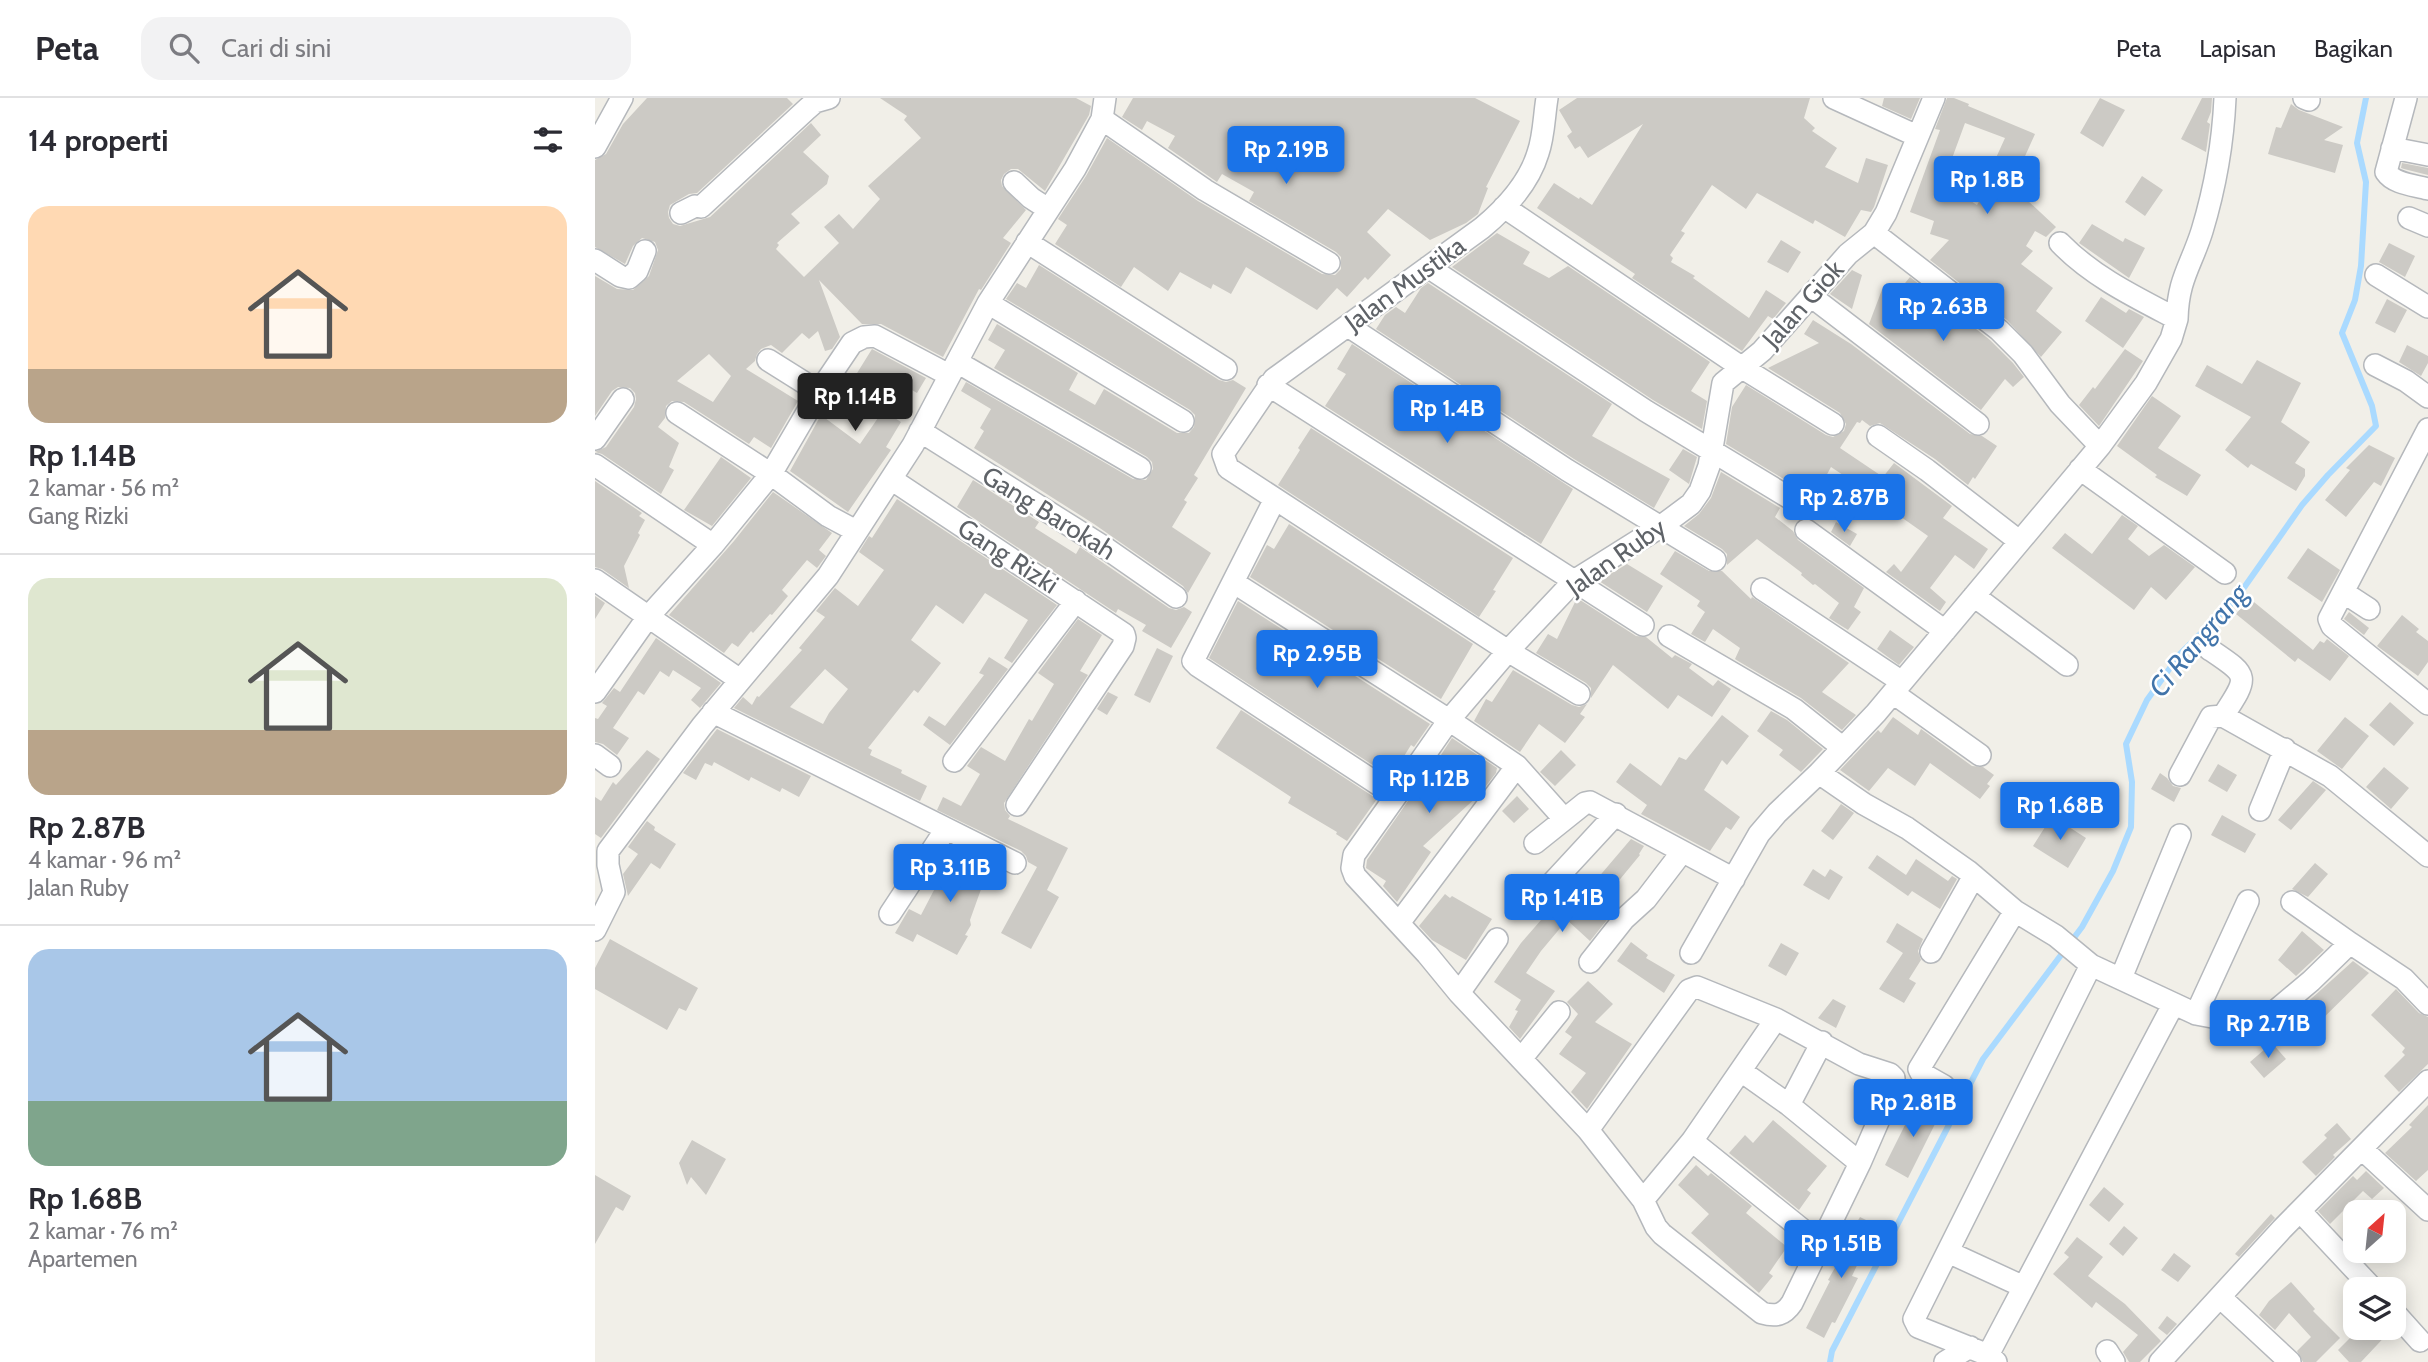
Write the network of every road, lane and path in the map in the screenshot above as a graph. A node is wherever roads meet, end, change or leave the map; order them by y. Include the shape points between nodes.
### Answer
1 (622, 98) edge
2 (829, 98) edge
3 (1547, 98) edge
4 (1834, 98) edge
5 (1934, 98) edge
6 (2225, 98) edge
7 (2406, 98) edge
8 (1103, 108) edge
9 (1917, 136) junction
10 (595, 146) edge
11 (2392, 148) junction
12 (2428, 155) edge
13 (1014, 182) dead end
14 (2428, 189) edge
15 (1504, 207) junction
16 (1048, 209) junction
17 (681, 213) dead end
18 (1874, 233) junction
19 (1027, 242) junction
20 (2060, 243) dead end
21 (645, 251) dead end
22 (595, 260) edge
23 (1329, 262) dead end
24 (1428, 267) junction
25 (2376, 275) dead end
26 (1812, 297) junction
27 (988, 303) junction
28 (2428, 307) edge
29 (2177, 319) junction
30 (1348, 326) junction
31 (768, 360) dead end
32 (2375, 365) dead end
33 (1741, 367) junction
34 (953, 369) junction
35 (1226, 369) dead end
36 (1268, 385) junction
37 (819, 392) junction
38 (2428, 397) edge
39 (623, 399) dead end
40 (677, 413) dead end
41 (1183, 421) dead end
42 (1833, 424) dead end
43 (1978, 424) dead end
44 (2428, 429) edge
45 (920, 432) junction
46 (1878, 436) dead end
47 (595, 439) edge
48 (2100, 446) junction
49 (1711, 451) junction
50 (595, 465) edge
51 (1140, 468) dead end
52 (2080, 469) junction
53 (771, 474) junction
54 (891, 479) junction
55 (1275, 499) junction
56 (1793, 500) dead end
57 (1660, 527) junction
58 (1806, 530) dead end
59 (856, 531) junction
60 (2019, 541) junction
61 (713, 545) junction
62 (1715, 560) dead end
63 (2225, 573) dead end
64 (595, 580) edge
65 (1233, 582) junction
66 (1574, 582) junction
67 (1762, 589) dead end
68 (2343, 592) junction
69 (1974, 596) junction
70 (1176, 597) dead end
71 (1076, 601) junction
72 (2369, 609) dead end
73 (648, 617) junction
74 (1643, 625) dead end
75 (1945, 631) junction
76 (1669, 636) dead end
77 (2209, 649) dead end
78 (1508, 651) junction
79 (2067, 665) dead end
80 (740, 680) junction
81 (1897, 688) junction
82 (595, 691) edge
83 (1579, 694) dead end
84 (2428, 704) edge
85 (713, 712) junction
86 (2223, 716) junction
87 (1449, 720) junction
88 (1843, 748) junction
89 (2285, 750) junction
90 (1980, 755) dead end
91 (954, 761) dead end
92 (1517, 766) junction
93 (1819, 773) junction
94 (2180, 775) dead end
95 (1396, 796) junction
96 (1017, 805) dead end
97 (2259, 810) dead end
98 (1558, 812) dead end
99 (1616, 814) junction
100 (946, 830) junction
101 (2181, 835) dead end
102 (1535, 843) dead end
103 (1682, 852) junction
104 (2428, 856) edge
105 (1015, 863) dead end
106 (1974, 876) junction
107 (1734, 879) junction
108 (1542, 894) dead end
109 (2248, 901) dead end
110 (2292, 902) dead end
111 (2015, 911) junction
112 (890, 914) dead end
113 (1399, 923) junction
114 (595, 930) edge
115 (1497, 939) dead end
116 (2350, 943) junction
117 (1931, 952) dead end
118 (1691, 953) dead end
119 (2083, 959) junction
120 (1590, 962) dead end
121 (2122, 978) junction
122 (1459, 993) junction
123 (2428, 1004) edge
124 (2173, 1005) junction
125 (1559, 1012) dead end
126 (2201, 1016) junction
127 (1776, 1019) junction
128 (1822, 1042) junction
129 (1521, 1059) junction
130 (1741, 1071) junction
131 (2427, 1085) edge
132 (1944, 1086) dead end
133 (1789, 1105) junction
134 (1588, 1130) junction
135 (1692, 1141) junction
136 (2362, 1149) junction
137 (1860, 1163) junction
138 (1643, 1200) junction
139 (2428, 1210) edge
140 (2300, 1211) junction
141 (1819, 1243) junction
142 (1948, 1252) junction
143 (2362, 1277) edge
144 (2024, 1287) junction
145 (2220, 1297) junction
146 (2406, 1325) edge
147 (2420, 1340) dead end
148 (1985, 1355) edge
149 (1945, 1362) edge
150 (2160, 1362) edge
151 (2290, 1362) edge

1 - 10 street
2 - 17 street via 815,102 701,207
3 - 15 street, Jalan Mustika via 1539,151 1530,174
4 - 9 street
5 - 9 street, Jalan Giok
6 - 29 street via 2223,144 2201,234 2181,282
7 - 11 street
8 - 16 street via 1075,169
8 - 23 street via 1205,190
9 - 18 street, Jalan Giok
11 - 12 street
11 - 14 street via 2386,169 2389,177
13 - 16 street
15 - 24 street, Jalan Mustika
15 - 33 street
16 - 19 street
18 - 26 street, Jalan Giok via 1848,254
18 - 48 street via 2010,341
19 - 27 street
19 - 35 street
20 - 29 street via 2102,277
21 - 22 street via 629,278
24 - 30 street, Jalan Mustika
24 - 49 street
25 - 28 street
26 - 33 street, Jalan Giok
26 - 43 street
27 - 34 street
27 - 41 street
29 - 48 street via 2146,383
30 - 36 street, Jalan Mustika
30 - 57 street
31 - 37 street
32 - 38 street
33 - 42 street
33 - 49 street, Jalan Ruby via 1723,383
34 - 37 street via 869,336 852,343
34 - 45 street
34 - 51 street
36 - 55 street, Jalan Mustika via 1224,448 1224,461
36 - 66 street
37 - 53 street
39 - 47 street
40 - 53 street
44 - 68 street
45 - 54 street
45 - 70 street, Gang Barokah
46 - 60 street
48 - 52 street
49 - 56 street
49 - 57 street, Jalan Ruby via 1696,497
50 - 61 street
52 - 60 street
52 - 63 street
53 - 59 street
53 - 61 street
54 - 59 street
54 - 71 street, Gang Rizki
55 - 65 street
55 - 78 street
57 - 62 street
57 - 66 street, Jalan Ruby
58 - 75 street
59 - 80 street via 828,576
60 - 69 street
61 - 73 street
64 - 73 street
65 - 87 street
65 - 95 street via 1194,656 1196,665
66 - 74 street
66 - 78 street, Jalan Ruby
67 - 81 street
68 - 72 street
68 - 84 street via 2330,616 2332,626
69 - 75 street
69 - 79 street
71 - 91 street
71 - 96 street, Gang Rizki via 1124,634 1123,646
73 - 80 street
73 - 82 street
75 - 81 street
76 - 88 street via 1794,709
77 - 86 street via 2238,668 2242,680
78 - 83 street
78 - 87 street, Jalan Ruby
80 - 85 street
81 - 88 street
81 - 90 street
85 - 100 street
85 - 114 street via 608,851 614,892
86 - 89 street
86 - 94 street via 2211,717
87 - 92 street
87 - 95 street, Jalan Ruby
88 - 93 street
89 - 97 street
89 - 104 street via 2330,776
92 - 98 street
92 - 113 street
93 - 106 street
93 - 107 street via 1759,834
95 - 113 street, Jalan Ruby via 1354,855 1352,867
99 - 102 street via 1587,802
99 - 103 street
99 - 108 street
100 - 105 street
100 - 112 street
101 - 121 street
103 - 107 street
103 - 120 street
106 - 111 street
106 - 117 street
107 - 118 street
109 - 126 street
110 - 116 street
111 - 119 street
111 - 132 street via 1919,1069
113 - 122 street
115 - 122 street
116 - 123 street via 2404,979
116 - 126 street via 2284,1006 2252,1021
119 - 121 street
119 - 142 street
121 - 124 street
122 - 129 street
124 - 126 street
124 - 144 street
125 - 129 street
127 - 128 street
127 - 130 street
127 - 134 street via 1697,987 1689,990
128 - 133 street
128 - 137 street via 1894,1078
129 - 134 street
130 - 133 street
130 - 135 street
131 - 136 street
133 - 137 street
134 - 138 street
135 - 138 street
135 - 141 street
136 - 139 street
136 - 140 street
137 - 141 street
138 - 141 street via 1662,1234 1767,1314 1787,1311
140 - 143 street
140 - 145 street
142 - 144 street
142 - 148 street via 1914,1322
144 - 148 street
145 - 150 street
145 - 151 street
146 - 147 street
148 - 149 street

